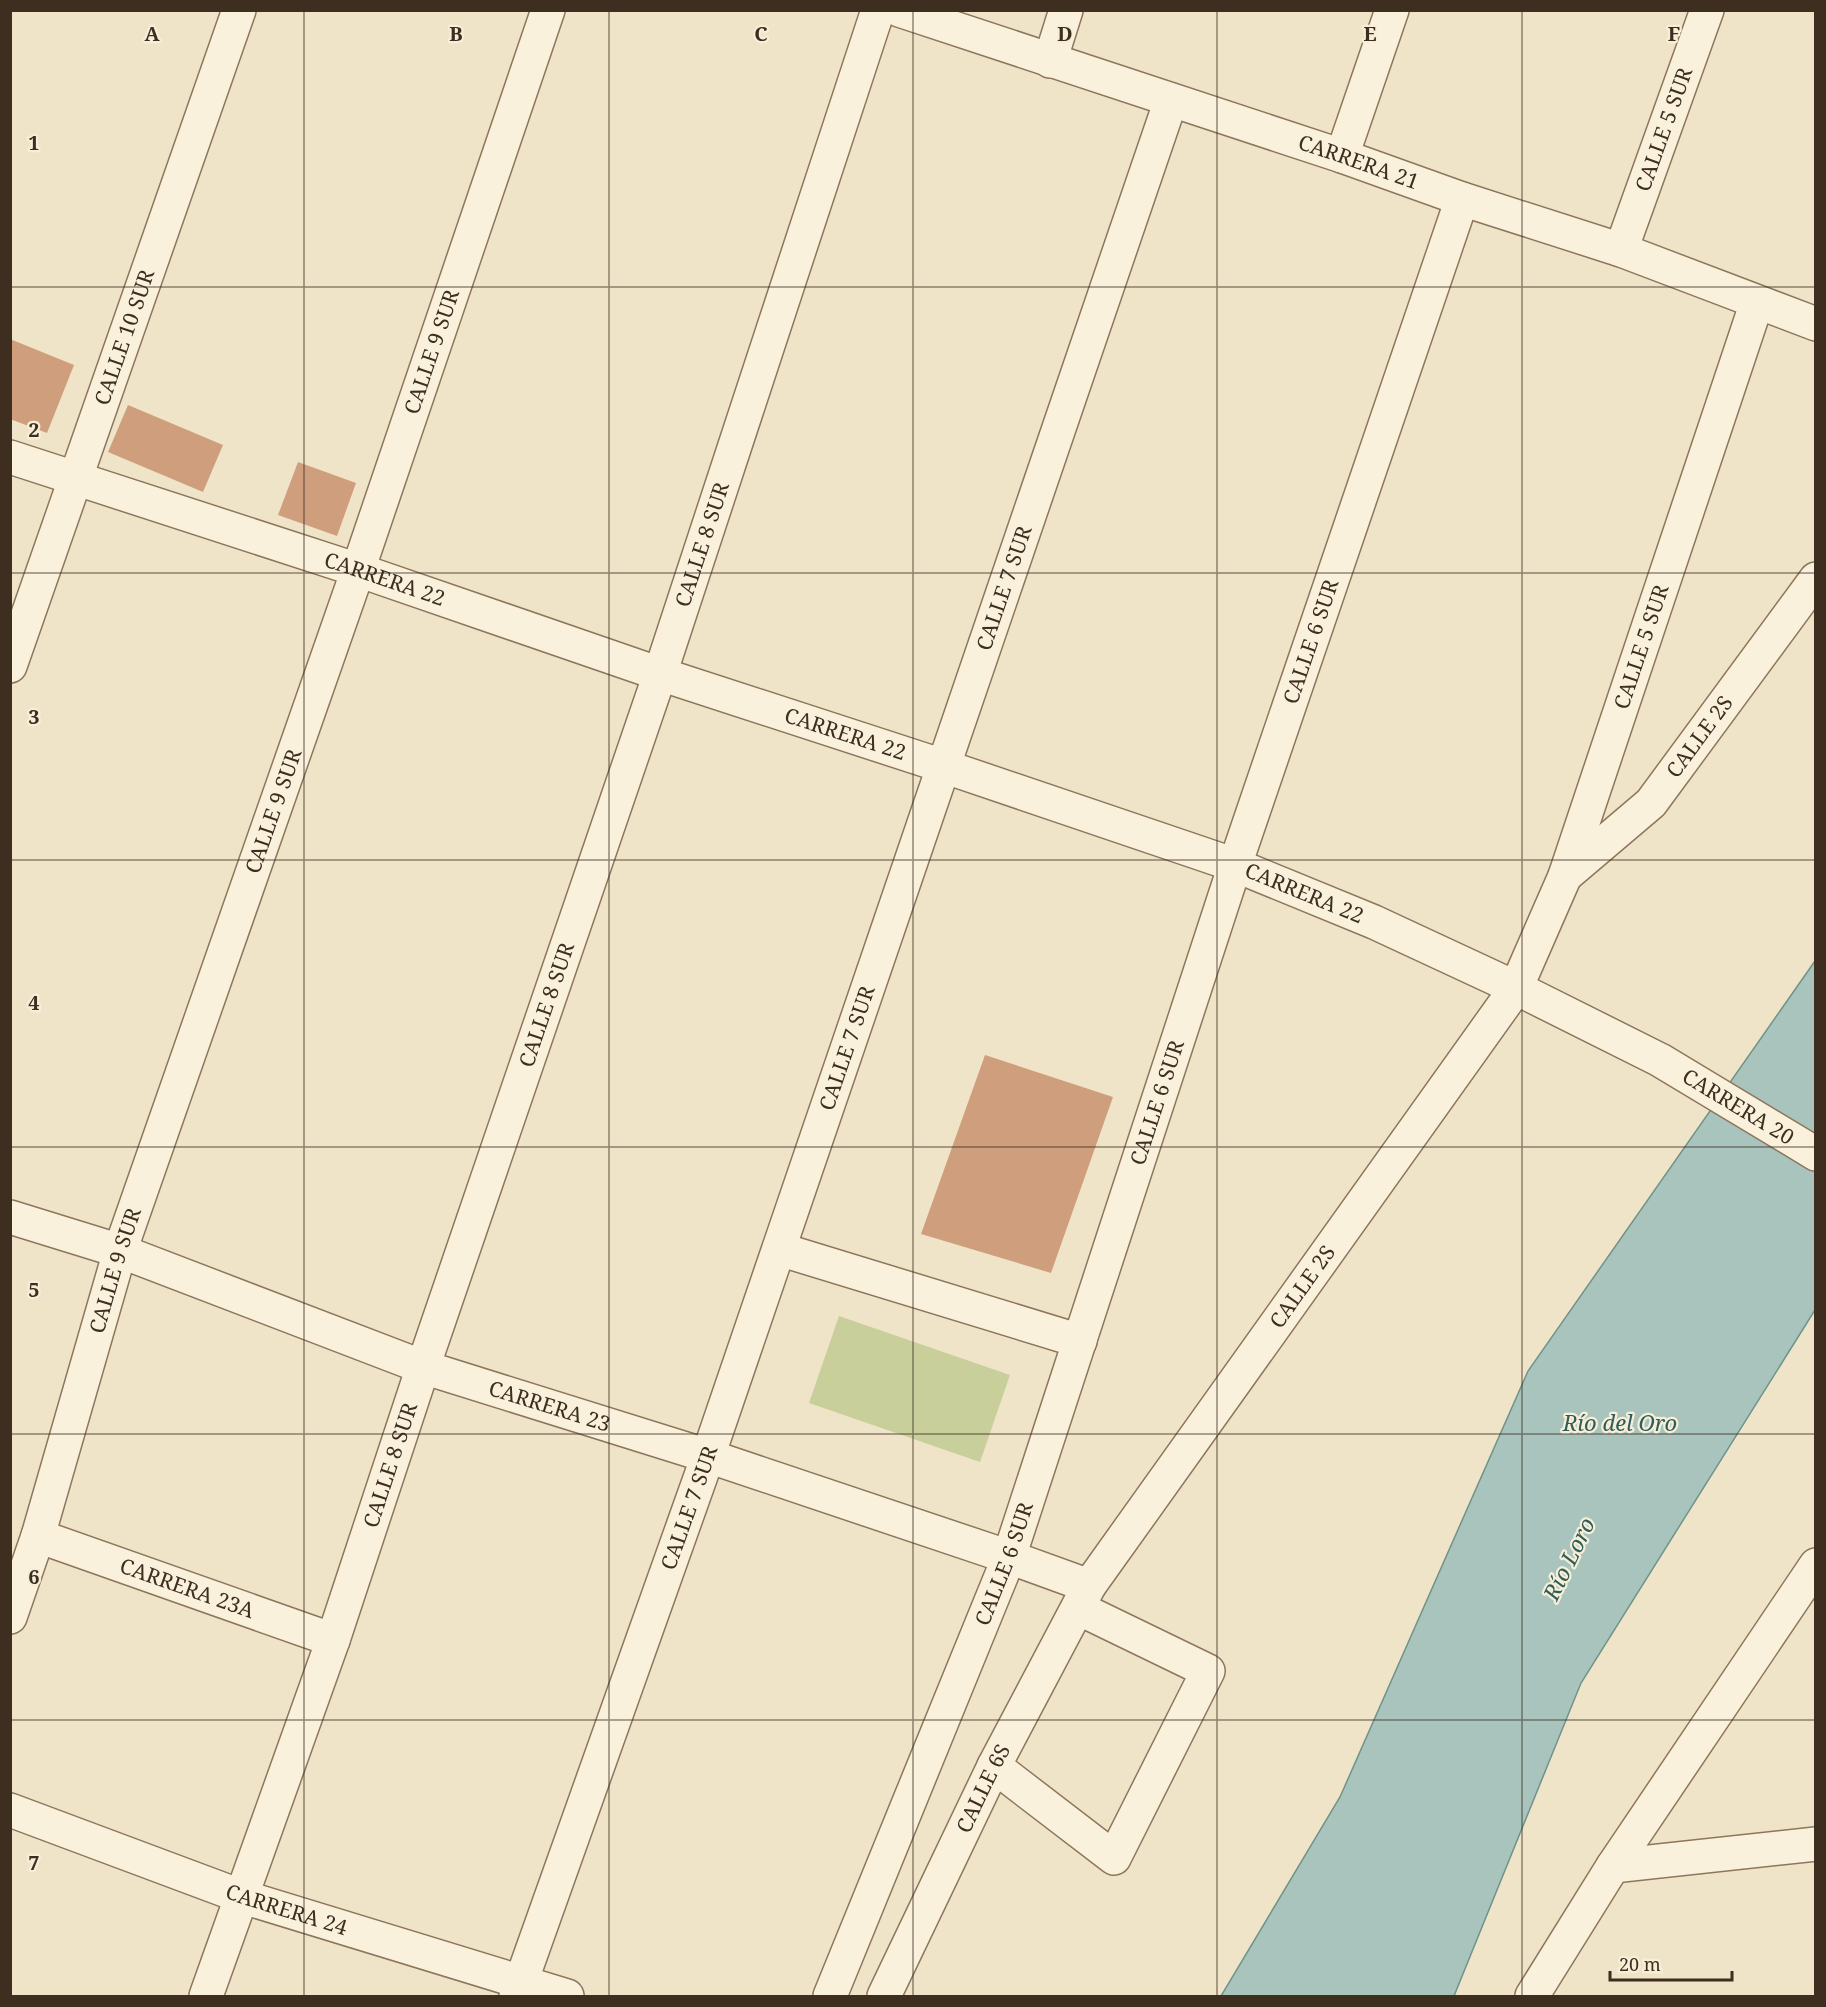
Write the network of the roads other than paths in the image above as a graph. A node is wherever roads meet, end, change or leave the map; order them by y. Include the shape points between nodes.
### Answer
1 (239, 10) edge
2 (548, 10) edge
3 (878, 10) edge
4 (899, 10) edge
5 (1066, 10) edge
6 (1392, 10) edge
7 (1707, 10) edge
8 (1050, 60) junction
9 (1171, 100) junction
10 (1342, 156) junction
11 (1462, 199) junction
12 (1621, 250) junction
13 (1756, 302) junction
14 (1815, 324) edge
15 (10, 457) edge
16 (76, 477) junction
17 (358, 570) junction
18 (1815, 579) edge
19 (10, 666) edge
20 (660, 674) junction
21 (943, 766) junction
22 (1235, 865) junction
23 (1565, 876) junction
24 (1516, 988) junction
25 (1660, 1060) joint
26 (1815, 1154) edge
27 (10, 1217) edge
28 (779, 1249) junction
29 (120, 1251) junction
30 (1080, 1341) junction
31 (423, 1367) junction
32 (708, 1456) junction
33 (38, 1536) junction
34 (1009, 1557) junction
35 (1815, 1565) edge
36 (1084, 1597) junction
37 (10, 1617) edge
38 (333, 1640) junction
39 (994, 1766) junction
40 (10, 1810) edge
41 (1815, 1844) edge
42 (1613, 1866) junction
43 (243, 1897) junction
44 (519, 1989) edge
45 (206, 1996) edge
46 (567, 1996) edge
47 (830, 1996) edge
48 (884, 1996) edge
49 (1532, 1996) edge

1 - 16 street, CALLE 10 SUR
2 - 17 street, CALLE 9 SUR
3 - 20 street, CALLE 8 SUR
4 - 8 street, CARRERA 21
5 - 8 street
6 - 10 street
7 - 12 street, CALLE 5 SUR
8 - 9 street, CARRERA 21
9 - 10 street, CARRERA 21
9 - 21 street, CALLE 7 SUR
10 - 11 street, CARRERA 21
11 - 12 street, CARRERA 21
11 - 22 street, CALLE 6 SUR
12 - 13 street, CARRERA 21
13 - 14 street, CARRERA 21
13 - 23 street, CALLE 5 SUR
15 - 16 street, CARRERA 22
16 - 17 street, CARRERA 22
16 - 19 street, CALLE 10 SUR
17 - 20 street, CARRERA 22
17 - 29 street, CALLE 9 SUR
18 - 23 street, CALLE 2S via 1651,802
20 - 21 street, CARRERA 22
20 - 31 street, CALLE 8 SUR
21 - 22 street, CARRERA 22
21 - 28 street, CALLE 7 SUR
22 - 24 street, CARRERA 22 via 1374,922
22 - 30 street, CALLE 6 SUR
23 - 24 street, CALLE 5 SUR
24 - 25 street, CARRERA 22
24 - 36 street, CALLE 2S
25 - 26 street, CARRERA 20
27 - 29 street, CARRERA 23
28 - 30 street
28 - 32 street, CALLE 7 SUR
29 - 31 street, CARRERA 23
29 - 33 street, CALLE 9 SUR
30 - 34 street, CALLE 6 SUR
31 - 32 street, CARRERA 23
31 - 38 street, CALLE 8 SUR
32 - 34 street, CARRERA 23
32 - 44 street, CALLE 7 SUR
33 - 37 street, CALLE 9 SUR
33 - 38 street, CARRERA 23A
34 - 36 street, CARRERA 23
34 - 47 street, CALLE 6 SUR
35 - 42 street
36 - 39 street, CALLE 6S
36 - 39 street, CARRERA 23 via 1208,1671 1114,1858
38 - 43 street, CALLE 8 SUR
39 - 48 street, CALLE 6S
40 - 43 street, CARRERA 24
41 - 42 street
42 - 49 street
43 - 44 street, CARRERA 24
43 - 45 street, CALLE 8 SUR
44 - 46 street, CARRERA 24

